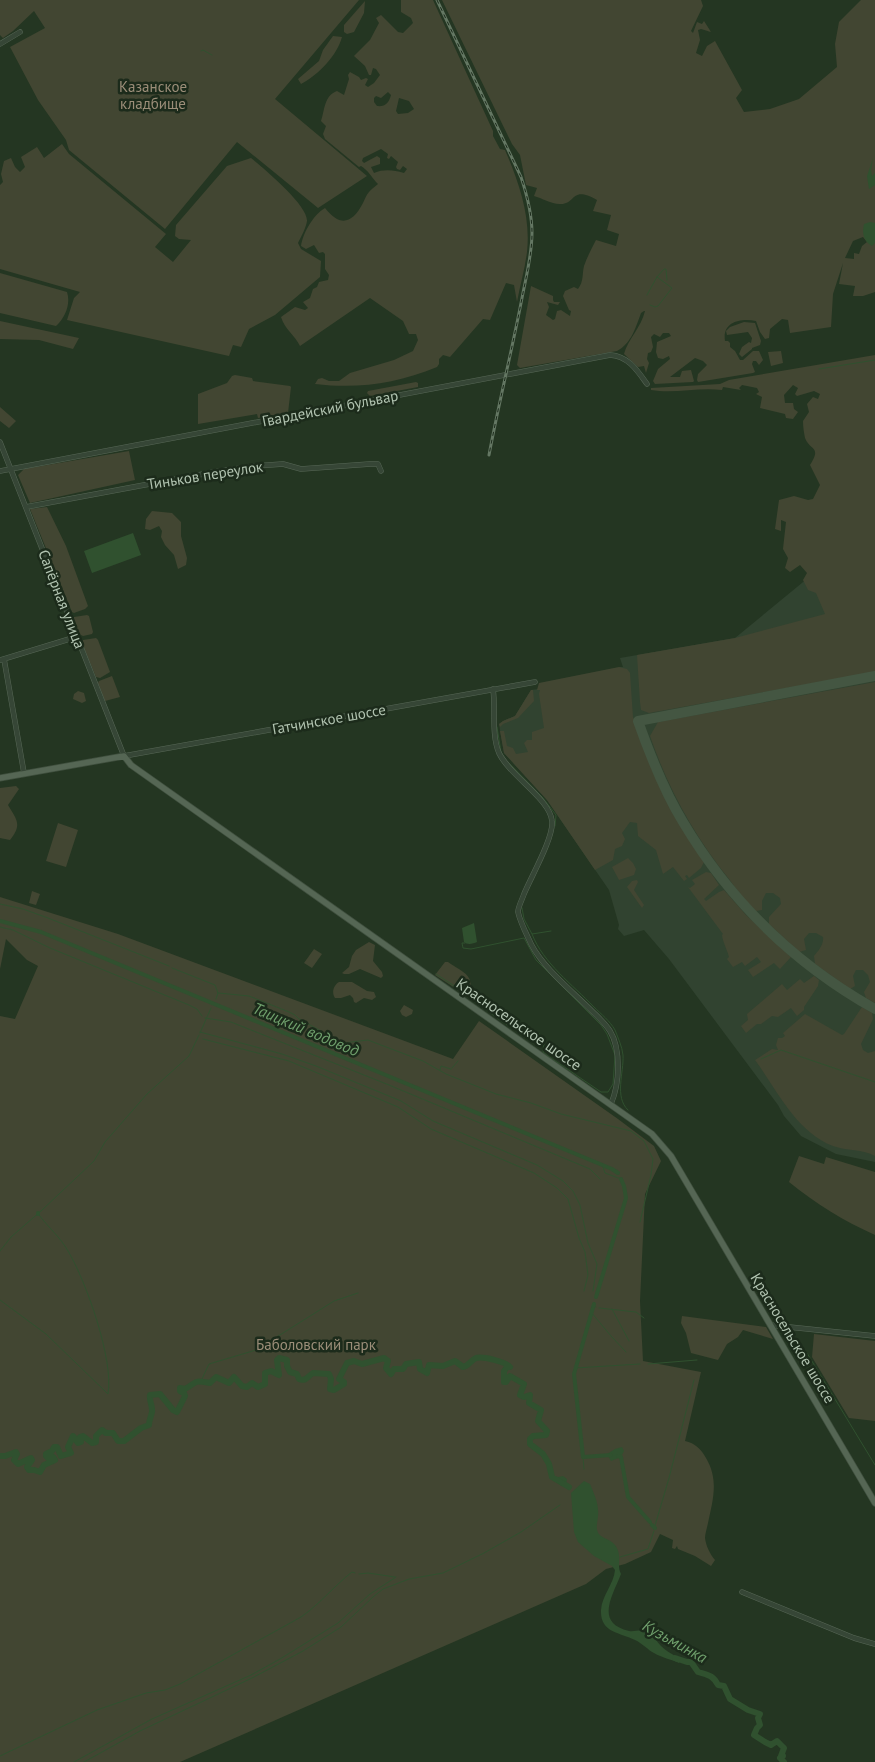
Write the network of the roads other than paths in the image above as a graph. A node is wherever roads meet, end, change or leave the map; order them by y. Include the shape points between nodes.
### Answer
1 (20, 32) dead end
2 (0, 44) edge
3 (647, 384) dead end
4 (0, 442) edge
5 (11, 469) junction
6 (0, 471) edge
7 (381, 471) dead end
8 (26, 507) junction
9 (76, 637) junction
10 (2, 659) edge
11 (534, 682) dead end
12 (493, 689) junction
13 (124, 756) junction
14 (24, 773) junction
15 (0, 778) edge
16 (611, 1104) junction
17 (770, 1325) junction
18 (875, 1336) edge
19 (875, 1503) edge
20 (742, 1592) dead end
21 (875, 1644) edge

1 - 2 street
3 - 5 street, Гвардейский бульвар via 627,359 610,354
4 - 5 street, Сапёрная улица
5 - 6 street, Гвардейский бульвар
5 - 8 street, Сапёрная улица
7 - 8 street, Тиньков переулок via 378,464 301,469 283,464 255,466
8 - 9 street, Сапёрная улица
9 - 10 street
9 - 13 street, Сапёрная улица
10 - 14 street
11 - 12 street, Гатчинское шоссе
12 - 13 street, Гатчинское шоссе
12 - 16 street via 499,752 545,805 552,820 548,840 518,912 540,960 610,1031 618,1051 616,1090
13 - 14 main road
13 - 16 main road, Красносельское шоссе via 131,765
14 - 15 main road
16 - 17 main road, Красносельское шоссе via 652,1134 665,1148
17 - 18 street
17 - 19 main road, Красносельское шоссе
20 - 21 street

